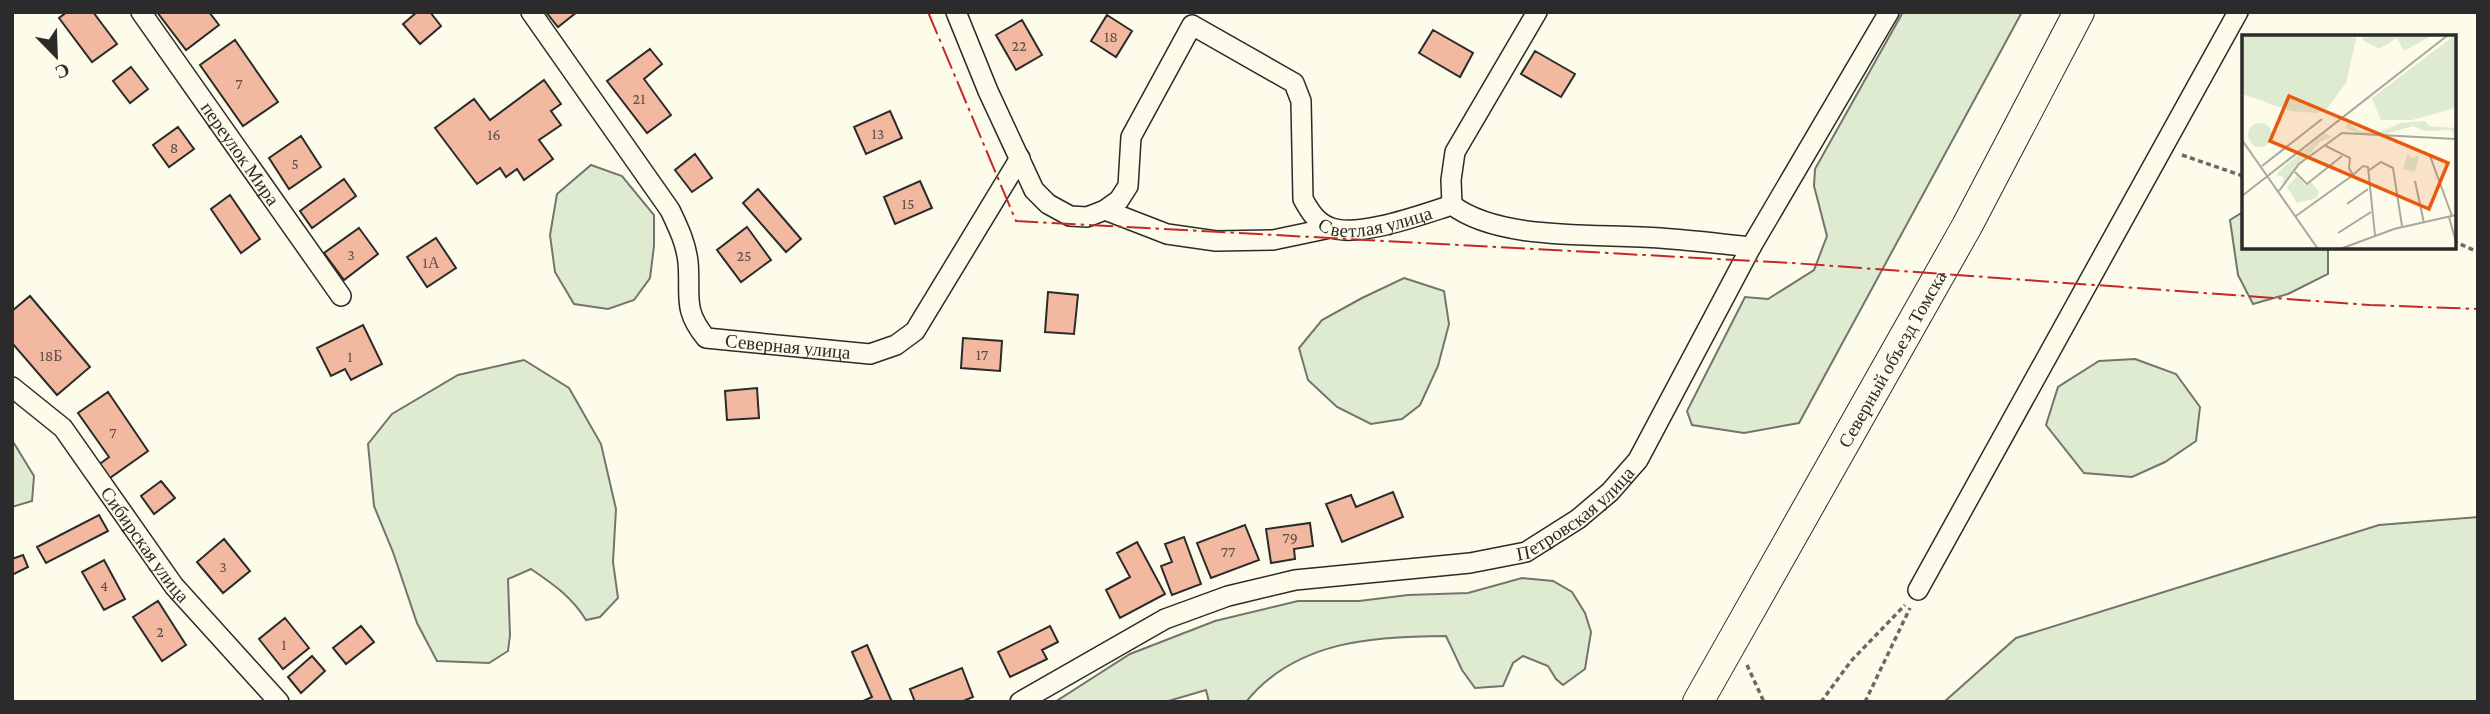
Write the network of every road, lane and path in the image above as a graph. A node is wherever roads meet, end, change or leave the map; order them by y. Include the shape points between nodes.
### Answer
1 (141, 12) edge
2 (531, 12) edge
3 (956, 12) edge
4 (1537, 12) edge
5 (1889, 12) edge
6 (2079, 12) edge
7 (2238, 12) edge
8 (1196, 19) edge
9 (2164, 148) junction
10 (1020, 158) junction
11 (2242, 176) edge
12 (1452, 205) junction
13 (1105, 210) junction
14 (1331, 228) junction
15 (2455, 242) edge
16 (1751, 247) junction
17 (2478, 252) edge
18 (341, 296) dead end
19 (12, 387) edge
20 (1918, 590) junction
21 (1734, 637) junction
22 (279, 702) edge
23 (1020, 702) edge
24 (1698, 702) edge
25 (1764, 702) edge
26 (1821, 702) edge
27 (1865, 702) edge

1 - 18 street, переулок Мира
2 - 10 street, Северная улица via 670,210 688,260 689,310 706,338 870,354 896,345 915,331
3 - 10 street
4 - 12 street via 1455,152
5 - 16 street, Петровская улица
6 - 21 main road, Северный объезд Томска via 1967,226
7 - 9 street
8 - 13 street, Светлая улица via 1131,137 1128,186
8 - 14 street, Светлая улица via 1294,83 1301,101 1303,199
9 - 11 path
9 - 20 street
10 - 13 street via 1034,190 1048,204 1070,216 1087,217
12 - 14 street, Светлая улица via 1394,223
12 - 16 street, Светлая улица via 1480,221 1517,228
13 - 14 street via 1167,234 1216,241 1273,240
15 - 17 path
16 - 23 street, Петровская улица via 1638,460 1578,519 1525,552 1470,563 1295,580 1228,596 1165,619
19 - 22 street, Сибирская улица via 63,428 174,586
20 - 26 path via 1851,661
20 - 27 path
21 - 24 main road, Северный объезд Томска
21 - 25 path

